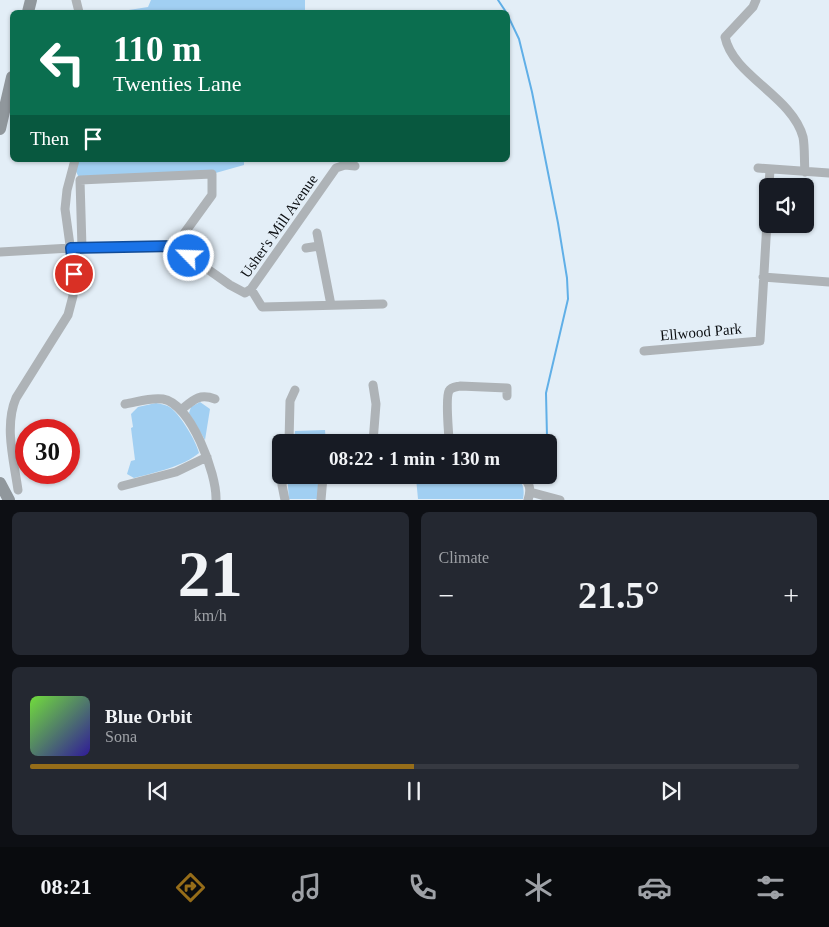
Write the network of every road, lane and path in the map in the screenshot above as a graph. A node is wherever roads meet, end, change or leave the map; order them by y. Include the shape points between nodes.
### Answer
1 (756, 0) edge
2 (10, 86) edge
3 (0, 129) edge
4 (74, 162) edge
5 (355, 166) dead end
6 (758, 168) dead end
7 (770, 169) junction
8 (805, 172) junction
9 (829, 174) edge
10 (769, 178) edge
11 (317, 233) dead end
12 (766, 233) edge
13 (175, 246) junction
14 (319, 246) junction
15 (71, 248) junction
16 (82, 248) junction
17 (306, 248) dead end
18 (0, 252) edge
19 (763, 277) junction
20 (829, 282) edge
21 (251, 289) junction
22 (383, 304) dead end
23 (331, 305) junction
24 (644, 351) dead end
25 (373, 385) dead end
26 (295, 390) dead end
27 (507, 396) dead end
28 (215, 399) dead end
29 (125, 404) dead end
30 (180, 410) junction
31 (0, 422) edge
32 (10, 422) junction
33 (288, 434) edge
34 (374, 434) edge
35 (449, 434) edge
36 (206, 457) junction
37 (0, 483) edge
38 (282, 484) edge
39 (321, 484) edge
40 (122, 486) dead end
41 (18, 490) dead end
42 (529, 496) edge
43 (9, 500) edge
44 (216, 500) edge
45 (285, 500) edge
46 (321, 500) edge
47 (560, 500) edge

1 - 8 street via 725,37 726,45 793,118 803,136
2 - 3 street
4 - 15 street via 65,209
5 - 21 street, Usher's Mill Avenue via 336,168
6 - 7 street
7 - 8 street
7 - 10 street
8 - 9 street
11 - 14 street
12 - 19 street
13 - 16 street
13 - 16 street via 212,195 212,174 80,180
13 - 21 street, Usher's Mill Avenue via 241,292
14 - 17 street
14 - 23 street
15 - 16 street
15 - 18 street
15 - 32 street via 74,274 68,315 16,398
19 - 20 street
19 - 24 street, Ellwood Park via 760,340
21 - 23 street via 262,307
22 - 23 street
25 - 34 street via 376,404
26 - 33 street via 290,401
27 - 35 street via 507,388 453,387 448,398
28 - 30 street via 198,397
29 - 30 street via 163,399
30 - 36 street
31 - 32 street
32 - 41 street
36 - 40 street via 176,472
36 - 44 street via 212,470
37 - 43 street
38 - 45 street
39 - 46 street
42 - 47 street

